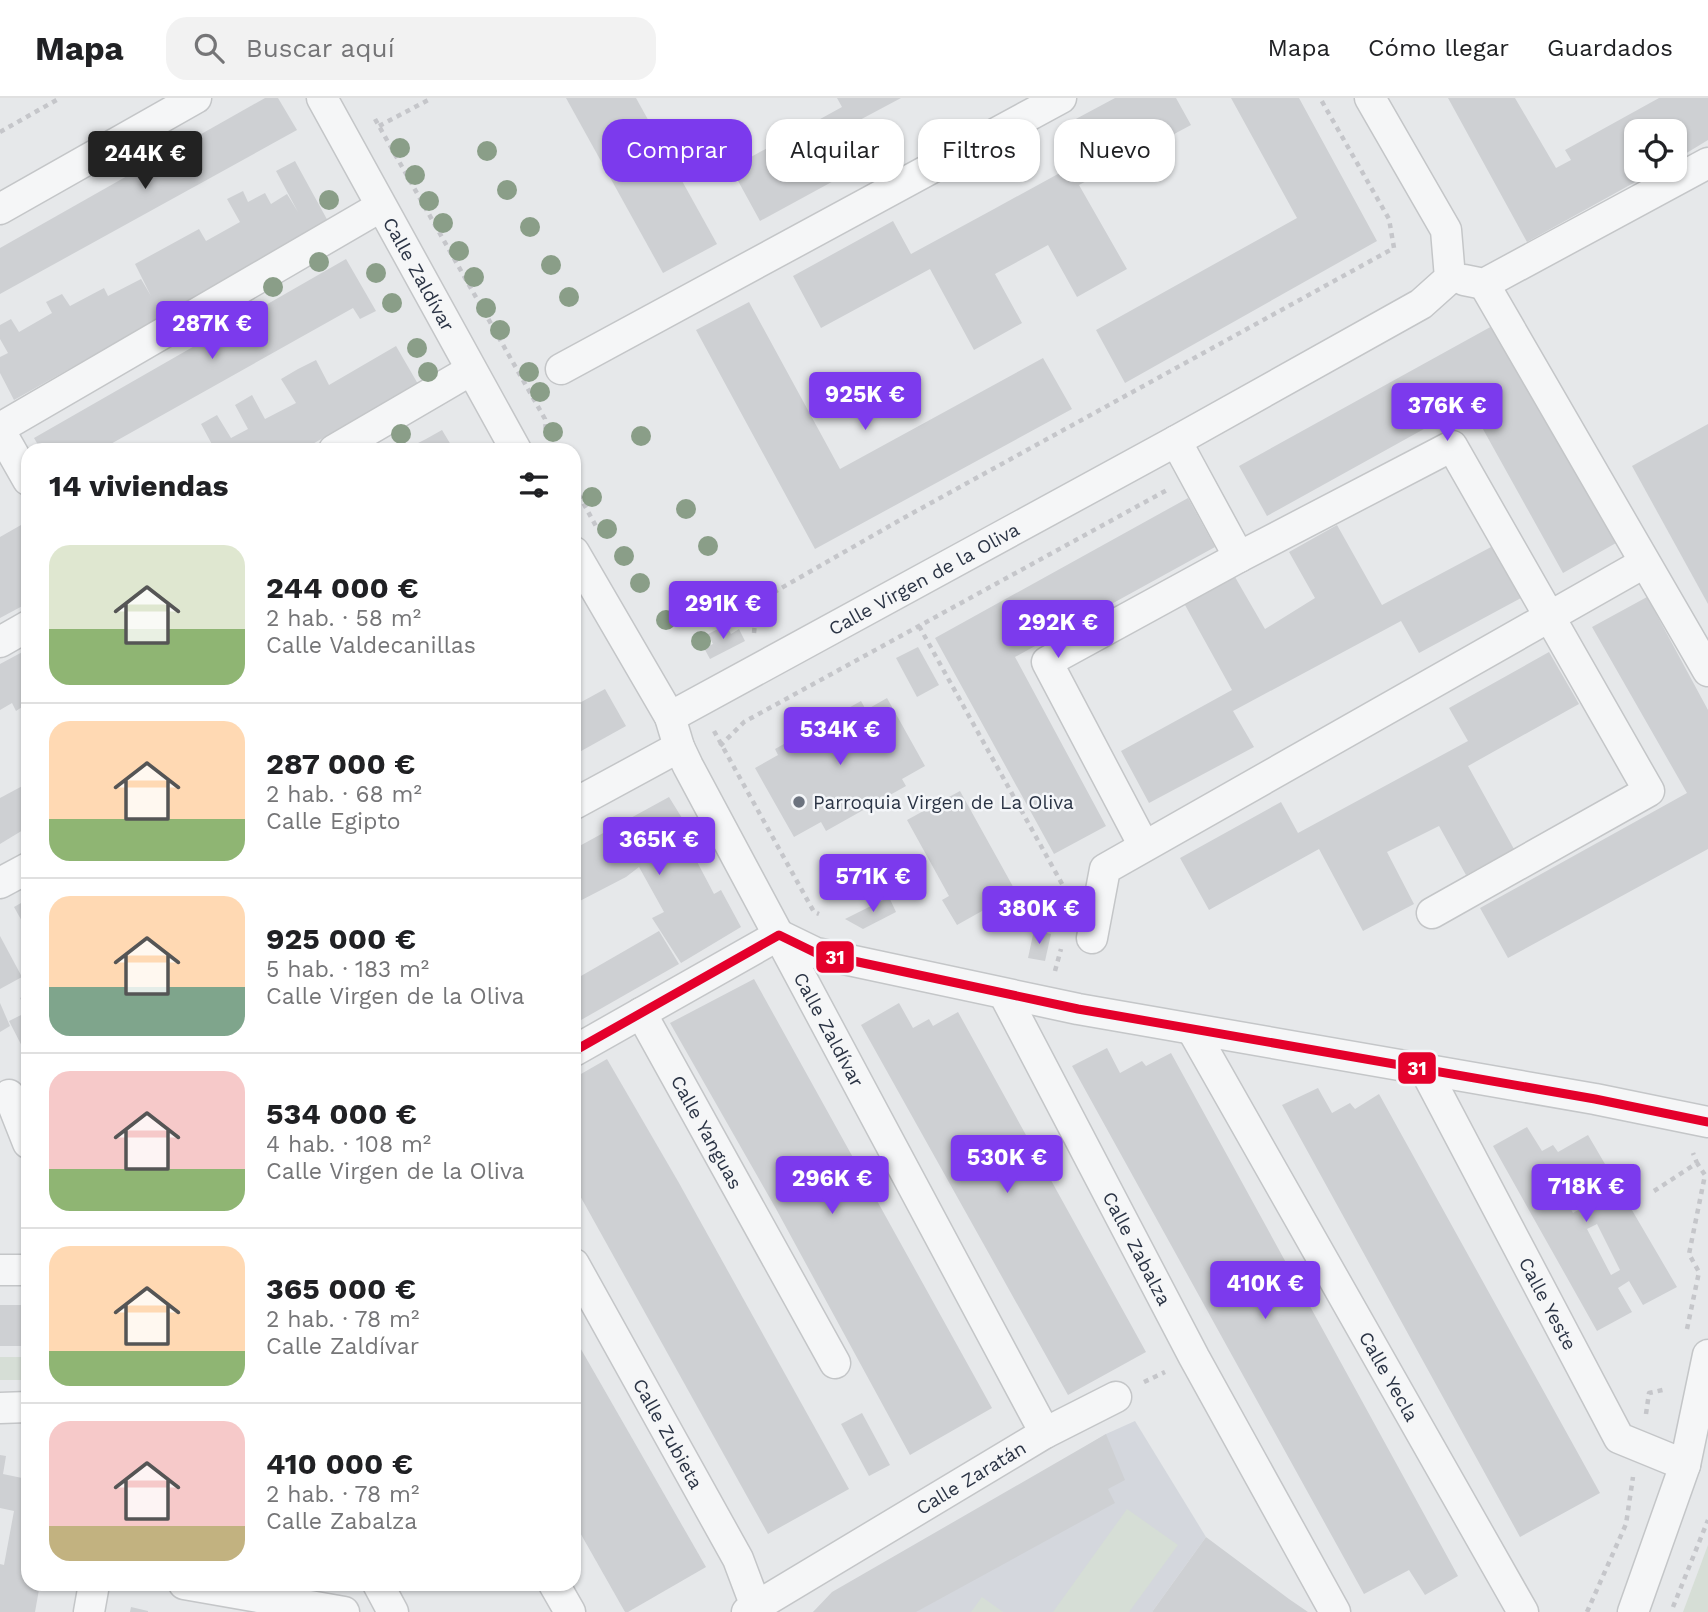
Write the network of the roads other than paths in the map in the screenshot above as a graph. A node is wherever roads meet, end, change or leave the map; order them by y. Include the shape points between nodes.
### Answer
1 (196, 98) edge
2 (322, 98) edge
3 (1061, 98) edge
4 (1370, 98) edge
5 (1708, 163) edge
6 (380, 207) junction
7 (0, 209) edge
8 (1450, 278) junction
9 (1484, 284) junction
10 (561, 369) dead end
11 (471, 370) junction
12 (0, 430) edge
13 (1176, 441) junction
14 (346, 443) edge
15 (512, 443) edge
16 (21, 468) edge
17 (1239, 557) junction
18 (1644, 563) junction
19 (581, 565) edge
20 (1551, 616) junction
21 (21, 630) edge
22 (0, 642) edge
23 (1708, 671) edge
24 (670, 717) junction
25 (679, 747) junction
26 (581, 800) edge
27 (1144, 846) junction
28 (21, 872) edge
29 (0, 883) edge
30 (1432, 913) dead end
31 (779, 935) junction
32 (1078, 938) road end
33 (1004, 994) junction
34 (641, 1013) junction
35 (1193, 1031) junction
36 (581, 1047) edge
37 (1425, 1070) junction
38 (9, 1095) dead end
39 (1708, 1122) edge
40 (21, 1125) edge
41 (0, 1269) edge
42 (21, 1270) edge
43 (581, 1277) edge
44 (1708, 1354) edge
45 (835, 1363) dead end
46 (1116, 1397) road end
47 (21, 1407) edge
48 (0, 1408) edge
49 (1045, 1433) junction
50 (1685, 1465) junction
51 (93, 1591) edge
52 (212, 1591) edge
53 (382, 1591) edge
54 (559, 1591) edge
55 (269, 1605) edge
56 (754, 1610) edge
57 (1523, 1611) edge
58 (89, 1612) edge
59 (344, 1612) edge
60 (393, 1612) edge
61 (570, 1612) edge
62 (1335, 1612) edge
63 (1633, 1612) edge

1 - 7 street
2 - 6 street, Calle Zaldívar
3 - 10 street
4 - 8 street via 1446,230
5 - 9 street
6 - 11 street, Calle Zaldívar
6 - 12 street
8 - 9 street
8 - 13 street, Calle Virgen de la Oliva via 1421,304
9 - 18 street
11 - 14 street
11 - 15 street, Calle Zaldívar
12 - 16 street
13 - 17 street
13 - 24 street, Calle Virgen de la Oliva
17 - 20 street via 1452,446
17 - 27 street via 1047,662
18 - 20 street
18 - 23 street
19 - 24 street, Calle Zaldívar
20 - 27 street
20 - 30 street via 1649,791
21 - 22 street
24 - 25 street, Calle Zaldívar
25 - 26 street
25 - 31 street, Calle Zaldívar
27 - 32 street via 1105,869
28 - 29 street
31 - 33 street via 816,953
31 - 34 street
31 - 49 street, Calle Zaldívar
33 - 35 street
33 - 62 street, Calle Zabalza via 1194,1357
34 - 36 street
34 - 45 street, Calle Yanguas
35 - 37 street
35 - 57 street, Calle Yecla
37 - 39 street
37 - 50 street, Calle Yeste via 1619,1438
38 - 40 street
41 - 42 street
43 - 56 street, Calle Zubieta via 738,1559
44 - 50 street
46 - 49 street, Calle Zaratán
47 - 48 street
49 - 56 street, Calle Zaratán
50 - 63 street
51 - 58 street
52 - 55 street
53 - 60 street
54 - 61 street
55 - 59 street

